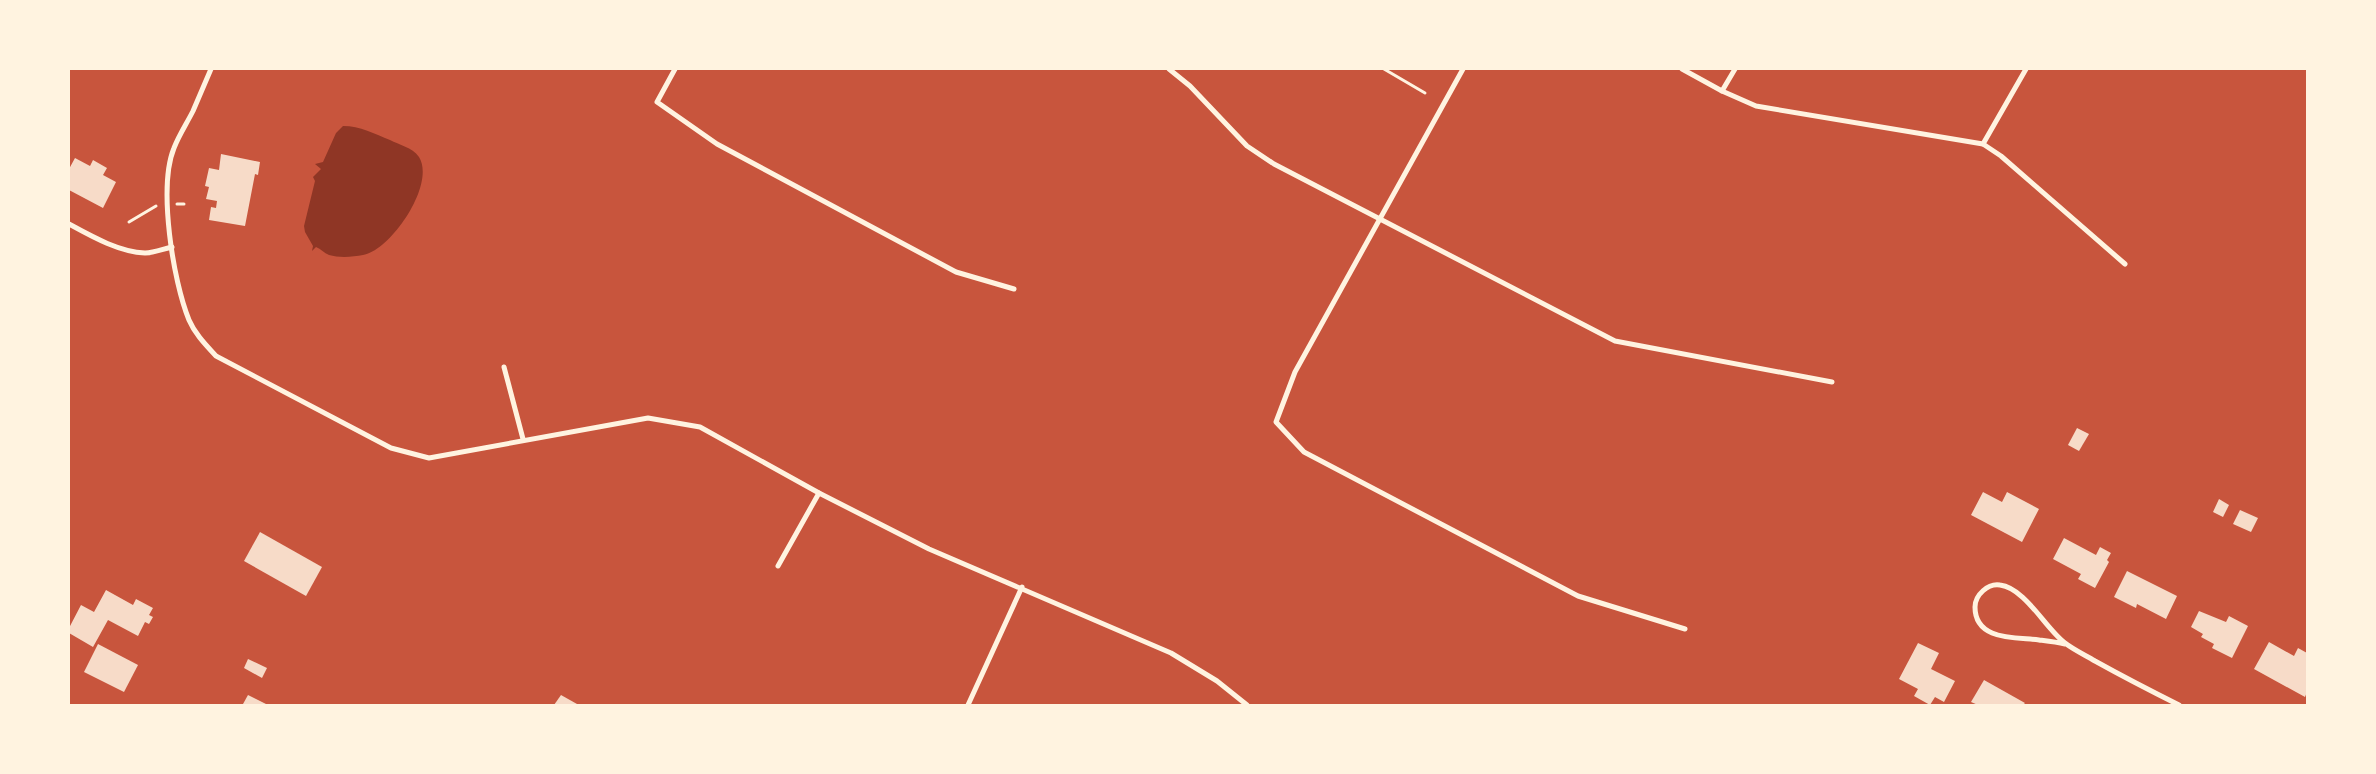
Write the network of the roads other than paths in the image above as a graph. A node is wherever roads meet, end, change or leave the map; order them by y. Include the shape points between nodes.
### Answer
1 (211, 69) edge
2 (675, 69) edge
3 (1169, 69) edge
4 (1463, 69) edge
5 (1682, 69) edge
6 (1735, 69) edge
7 (2026, 69) edge
8 (1722, 91) junction
9 (1983, 144) junction
10 (1378, 219) junction
11 (69, 224) edge
12 (172, 247) junction
13 (2125, 264) dead end
14 (1014, 289) dead end
15 (504, 367) dead end
16 (1832, 382) dead end
17 (524, 439) junction
18 (819, 492) junction
19 (778, 566) dead end
20 (1022, 587) junction
21 (1684, 629) dead end
22 (2065, 644) junction
23 (968, 705) edge
24 (1247, 705) edge
25 (2179, 705) edge

1 - 12 street via 173,149 167,210
2 - 14 street via 656,102 717,144 956,272
3 - 10 street via 1190,86 1247,146 1274,164
4 - 10 street
5 - 8 street
6 - 8 street
7 - 9 street
8 - 9 street via 1756,106
9 - 13 street
10 - 16 street via 1615,341
10 - 21 street via 1295,372 1276,422 1304,452 1578,596
11 - 12 street via 125,249 145,253
12 - 17 street via 178,286 189,320 216,356 238,368 391,448 429,458
15 - 17 street
17 - 18 street via 648,418 700,427
18 - 19 street
18 - 20 street via 929,549
20 - 23 street
20 - 24 street via 1171,653
22 - 22 street via 2026,600 2013,591 2001,585 1990,586 1979,594 1974,606 1976,617 1991,633
22 - 25 street

